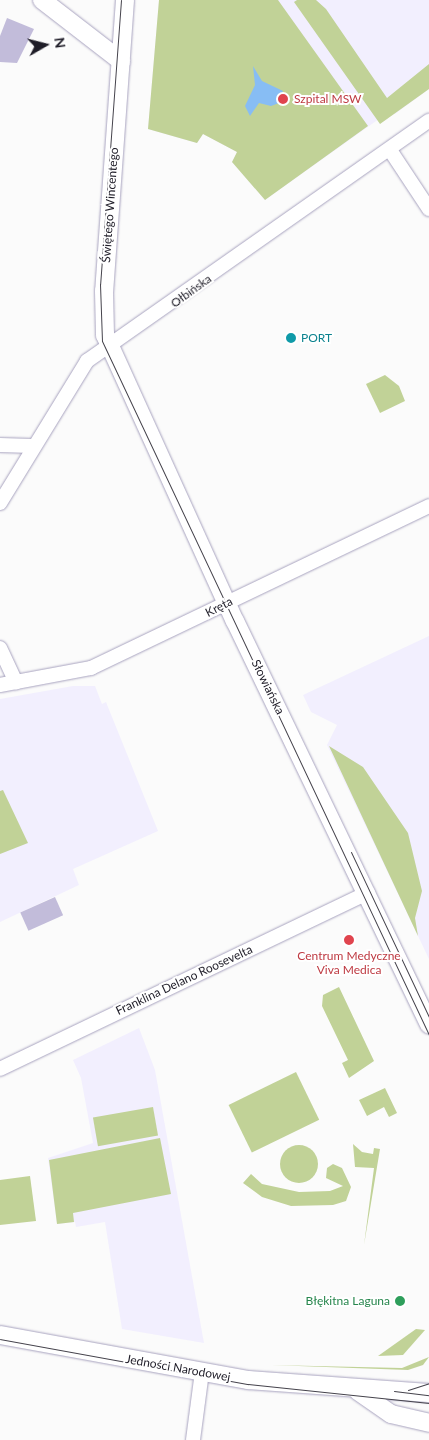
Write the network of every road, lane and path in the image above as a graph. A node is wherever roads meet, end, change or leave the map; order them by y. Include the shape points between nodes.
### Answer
1 (42, 0) edge
2 (125, 0) edge
3 (121, 61) junction
4 (429, 121) edge
5 (390, 150) junction
6 (429, 209) edge
7 (109, 347) junction
8 (0, 446) edge
9 (32, 446) junction
10 (0, 503) edge
11 (429, 506) edge
12 (227, 604) junction
13 (0, 648) edge
14 (16, 682) junction
15 (0, 685) edge
16 (368, 893) junction
17 (429, 1026) edge
18 (0, 1069) edge
19 (0, 1335) edge
20 (202, 1372) junction
21 (358, 1391) junction
22 (429, 1393) edge
23 (429, 1424) edge
24 (193, 1440) edge

1 - 3 street
2 - 3 street, Świętego Wincentego
3 - 7 street, Świętego Wincentego via 103,317
4 - 5 street, Ołbińska
5 - 6 street
5 - 7 street, Ołbińska
7 - 9 street, Ołbińska via 87,361
7 - 12 street, Słowiańska
8 - 9 street
9 - 10 street, Ołbińska
11 - 12 street, Kręta
12 - 14 street, Kręta via 91,668
12 - 16 street, Słowiańska
13 - 14 street
14 - 15 street, Kręta
16 - 17 street, Słowiańska
16 - 18 street, Franklina Delano Roosevelta
19 - 20 street, Jedności Narodowej
20 - 21 street, Jedności Narodowej
20 - 24 street
21 - 22 street, Jedności Narodowej
21 - 23 street, Jedności Narodowej via 391,1414

